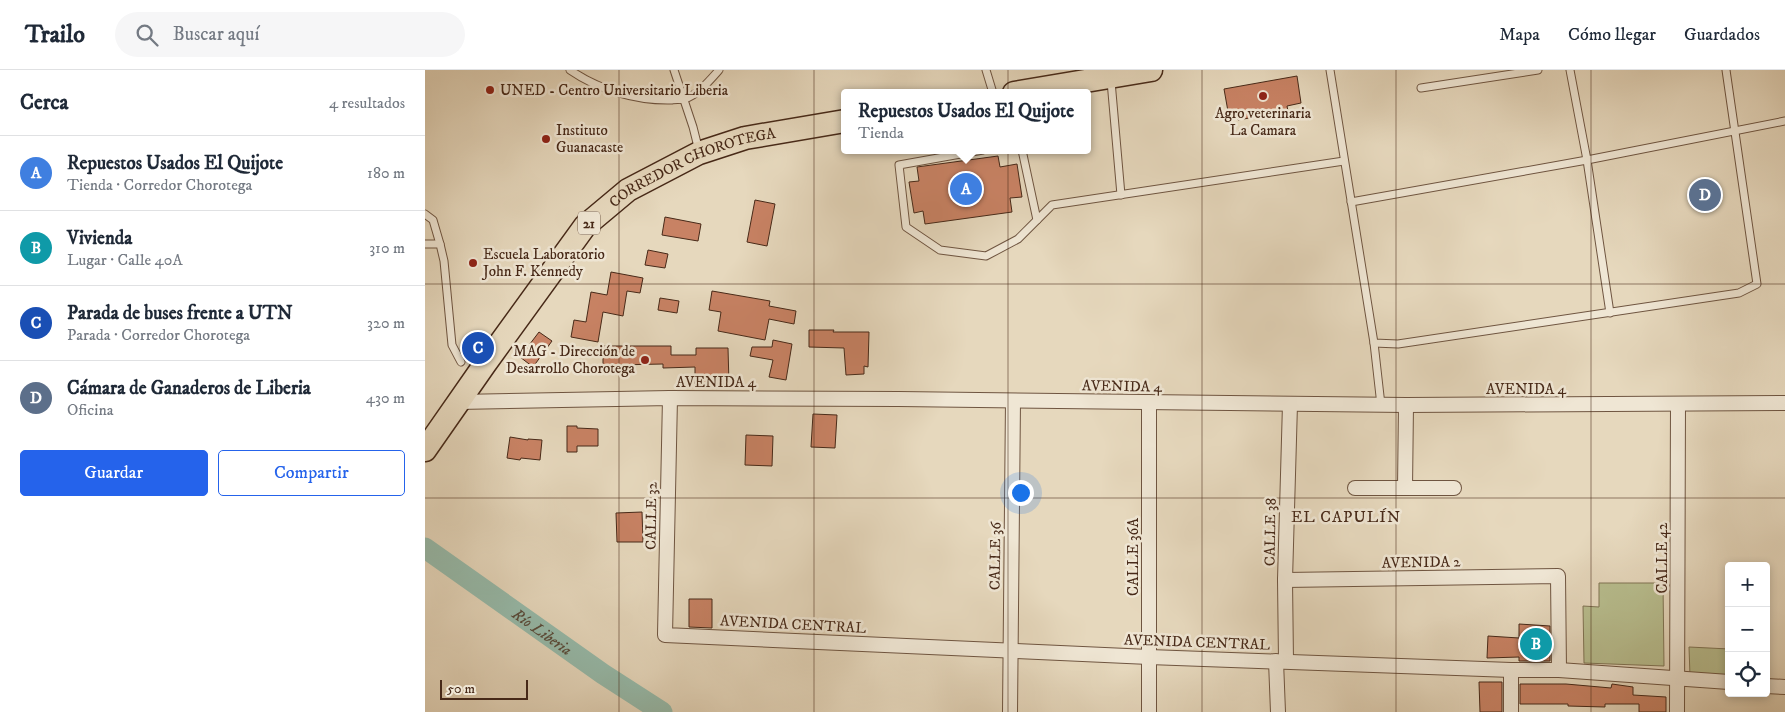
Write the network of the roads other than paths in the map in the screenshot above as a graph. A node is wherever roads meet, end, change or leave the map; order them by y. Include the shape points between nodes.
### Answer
1 (570, 70) edge
2 (674, 70) edge
3 (719, 70) edge
4 (986, 70) edge
5 (1151, 70) edge
6 (1330, 70) edge
7 (1538, 70) edge
8 (1570, 70) edge
9 (1727, 70) edge
10 (1110, 77) junction
11 (1421, 88) dead end
12 (992, 89) edge
13 (1039, 89) edge
14 (684, 99) junction
15 (1785, 121) edge
16 (841, 122) edge
17 (1736, 130) junction
18 (699, 153) junction
19 (951, 154) edge
20 (1023, 154) edge
21 (1587, 160) junction
22 (1345, 161) junction
23 (1121, 195) junction
24 (1351, 202) junction
25 (425, 214) edge
26 (1037, 220) junction
27 (425, 244) edge
28 (440, 244) junction
29 (1610, 313) junction
30 (1374, 344) junction
31 (461, 362) dead end
32 (670, 398) junction
33 (1013, 401) junction
34 (458, 402) junction
35 (1149, 402) junction
36 (1785, 403) edge
37 (1289, 404) junction
38 (1678, 404) junction
39 (1381, 405) junction
40 (1406, 405) junction
41 (425, 450) edge
42 (1355, 488) dead end
43 (1405, 488) junction
44 (1454, 488) dead end
45 (1285, 580) junction
46 (665, 635) joint
47 (1011, 650) junction
48 (1149, 657) junction
49 (1281, 661) junction
50 (1511, 670) junction
51 (1559, 670) junction
52 (1678, 678) junction
53 (1725, 682) edge
54 (1770, 686) edge
55 (1785, 687) edge
56 (1010, 712) edge
57 (1149, 712) edge
58 (1278, 712) edge
59 (1511, 712) edge
60 (1677, 712) edge

1 - 14 lane via 585,80 627,95 654,100
2 - 14 lane
3 - 14 lane via 705,86
4 - 12 lane
5 - 10 main road
6 - 22 lane
7 - 11 lane
8 - 21 lane
9 - 17 lane
10 - 13 main road
10 - 23 lane
14 - 18 lane
15 - 17 lane
16 - 18 main road, CORREDOR CHOROTEGA / 21 via 745,138
17 - 21 lane
17 - 29 lane via 1757,284 1739,293
18 - 34 main road, CORREDOR CHOROTEGA / 21 via 628,190 585,226
19 - 26 lane via 899,165 906,227 940,250 986,256 1018,239
20 - 26 lane
21 - 24 lane
21 - 29 lane
22 - 23 lane
22 - 24 lane
23 - 26 lane via 1051,206
24 - 30 lane
25 - 28 lane via 433,220
27 - 28 lane
28 - 31 lane via 452,345
29 - 30 lane via 1398,344
30 - 39 lane
32 - 33 street, AVENIDA 4
32 - 34 street, AVENIDA 4
32 - 46 street, CALLE 32
33 - 35 street, AVENIDA 4
33 - 47 street, CALLE 36
34 - 41 main road, CORREDOR CHOROTEGA / 21
35 - 37 street, AVENIDA 4
35 - 48 street, CALLE 36A
36 - 38 street, AVENIDA 4
37 - 39 street, AVENIDA 4
37 - 45 street, CALLE 38
38 - 40 street, AVENIDA 4
38 - 52 street, CALLE 42
39 - 40 street, AVENIDA 4
40 - 43 street
42 - 43 street
43 - 44 street
45 - 49 street, CALLE 38
45 - 51 street, AVENIDA 2 via 1558,576
46 - 47 street, AVENIDA CENTRAL
47 - 48 street, AVENIDA CENTRAL
47 - 56 street, CALLE 36
48 - 49 street, AVENIDA CENTRAL
48 - 57 street, CALLE 36A
49 - 50 street, AVENIDA CENTRAL
49 - 58 street, CALLE 38
50 - 51 street, AVENIDA CENTRAL
50 - 59 street
51 - 52 street, AVENIDA CENTRAL
52 - 53 street, AVENIDA CENTRAL
52 - 60 street, CALLE 42
54 - 55 street

